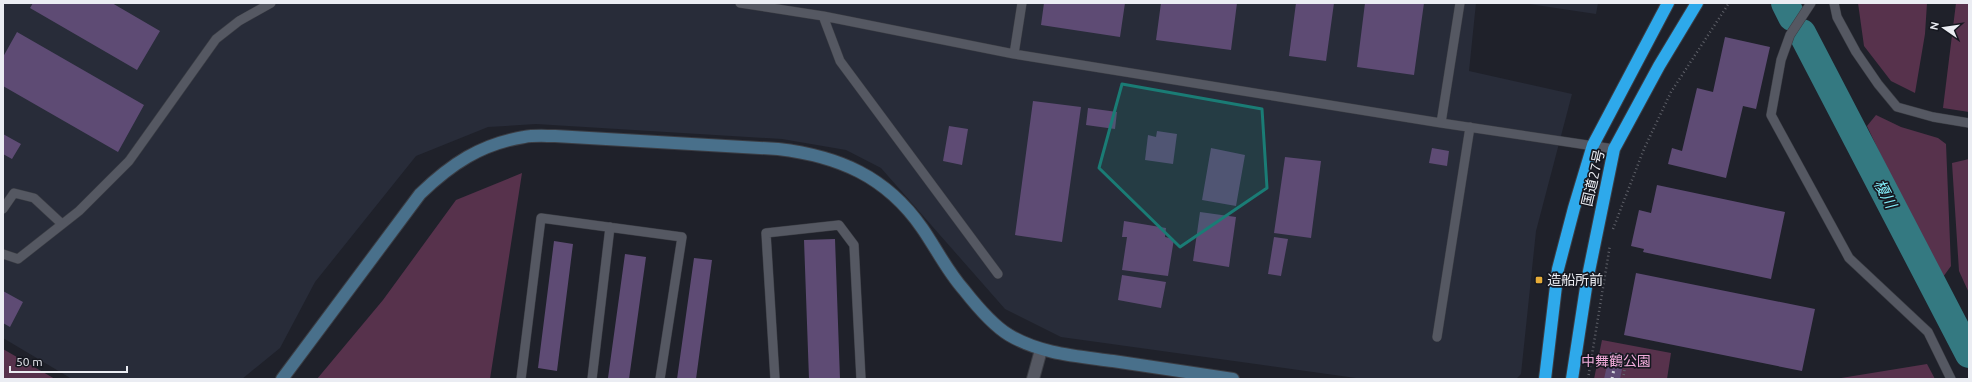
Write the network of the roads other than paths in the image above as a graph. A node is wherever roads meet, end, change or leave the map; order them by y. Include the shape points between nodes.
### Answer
1 (271, 3) edge
2 (740, 3) edge
3 (1022, 3) edge
4 (1460, 3) edge
5 (1668, 3) edge
6 (1697, 3) edge
7 (1811, 3) edge
8 (1834, 3) edge
9 (823, 16) junction
10 (1014, 54) junction
11 (1441, 123) junction
12 (1969, 123) edge
13 (1470, 127) junction
14 (1593, 145) junction
15 (1614, 149) junction
16 (3, 209) edge
17 (62, 224) junction
18 (610, 227) junction
19 (3, 254) edge
20 (998, 274) dead end
21 (1437, 337) dead end
22 (1041, 350) junction
23 (282, 379) edge
24 (521, 379) edge
25 (592, 379) edge
26 (660, 379) edge
27 (774, 379) edge
28 (861, 379) edge
29 (1033, 379) edge
30 (1233, 379) edge
31 (1545, 379) edge
32 (1572, 379) edge
33 (1951, 379) edge

1 - 17 lane via 238,21 216,39 129,161 79,211
2 - 9 lane
3 - 10 lane
4 - 11 lane
5 - 14 highway, 国道27号
6 - 15 highway, 国道27号
7 - 33 lane via 1790,35 1781,60 1771,115 1849,258 1928,332
8 - 12 lane via 1837,17 1856,52 1897,107
9 - 10 lane
9 - 20 lane via 840,61
10 - 11 lane
11 - 13 lane
13 - 14 lane
13 - 21 lane
14 - 15 lane
14 - 31 highway, 国道27号 via 1558,269
15 - 32 highway, 国道27号 via 1587,281
16 - 17 lane via 14,194 34,198
17 - 19 lane via 18,258
18 - 24 lane via 541,218
18 - 25 lane
18 - 26 lane via 682,237
22 - 23 street via 1008,335 976,305 951,275 921,227 896,198 872,179 835,161 808,152 778,149 555,136 532,137 496,144 470,155 444,172 420,194
22 - 29 street
22 - 30 street
27 - 28 lane via 766,233 839,225 854,245

